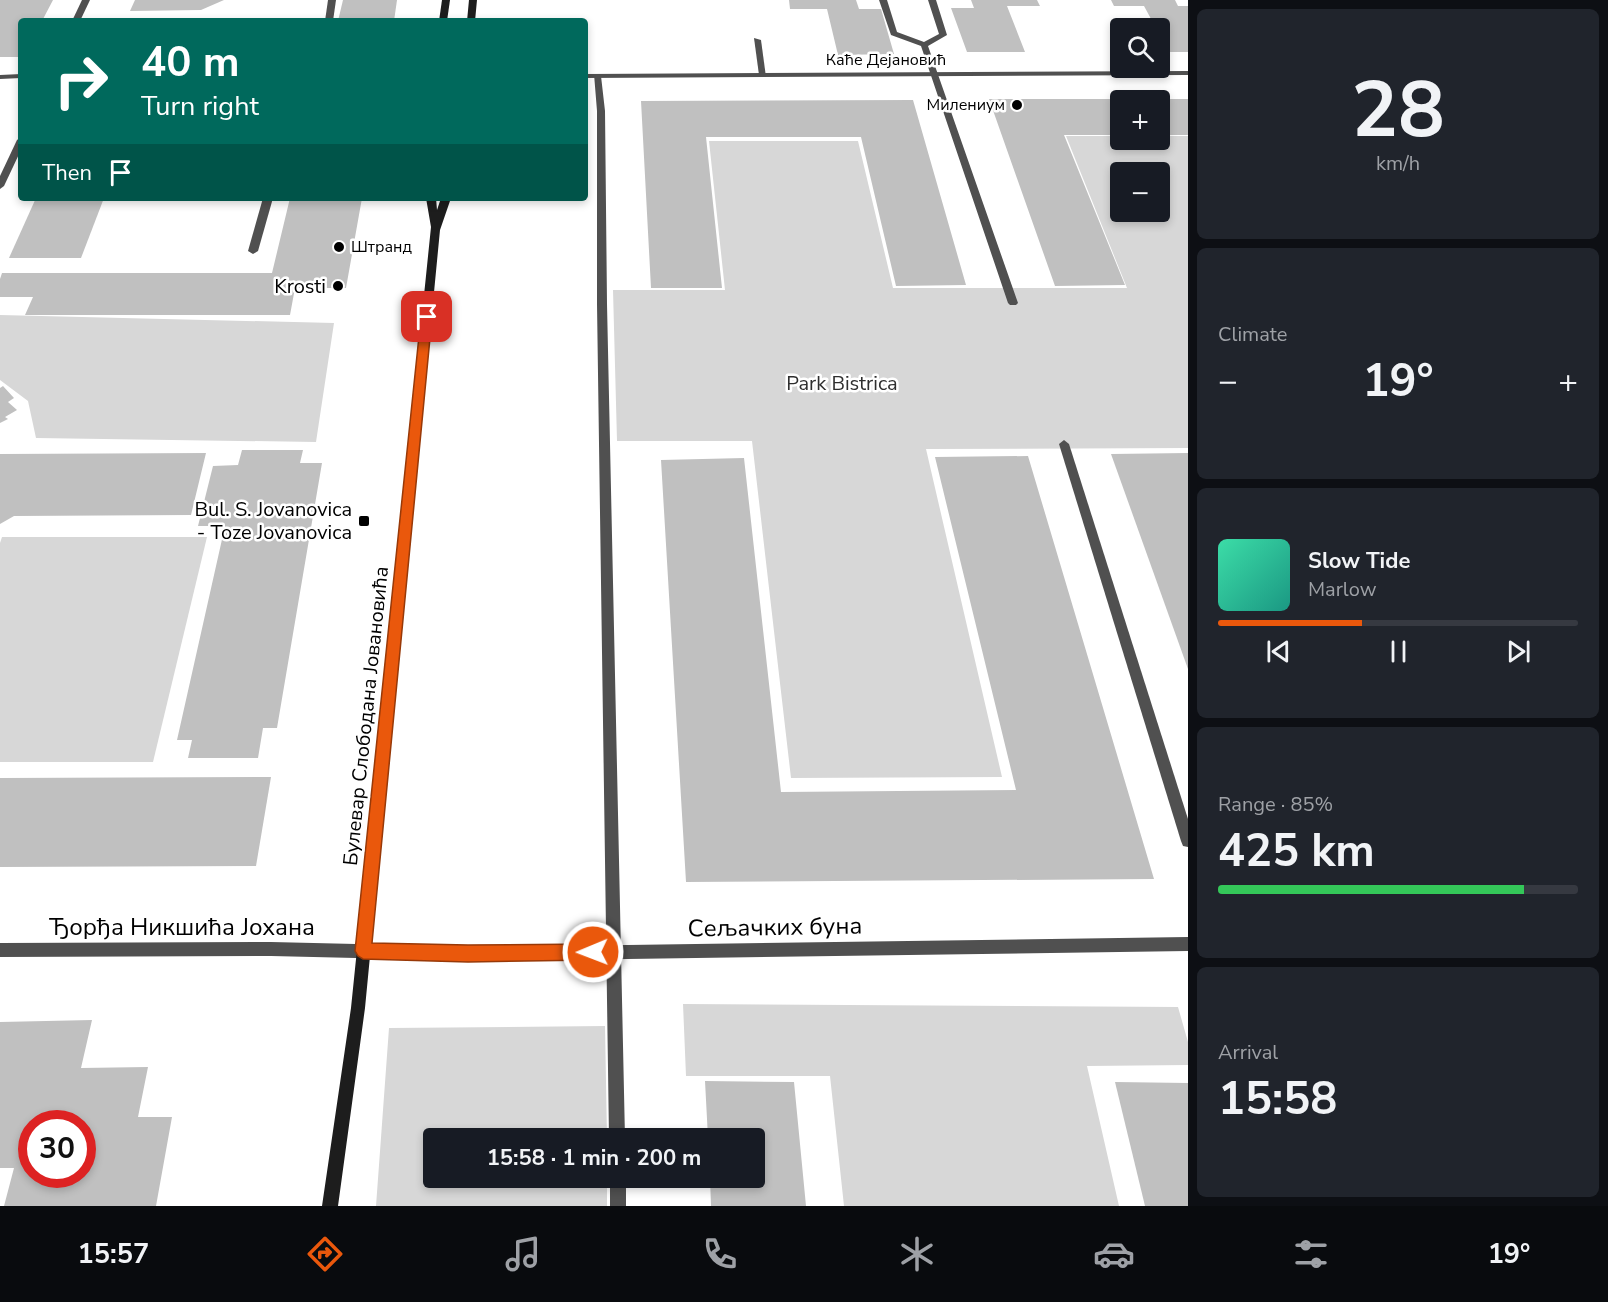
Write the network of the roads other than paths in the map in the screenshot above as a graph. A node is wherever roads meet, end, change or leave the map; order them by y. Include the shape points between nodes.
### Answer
1 (86, 0) edge
2 (332, 0) edge
3 (446, 0) edge
4 (473, 0) edge
5 (883, 0) edge
6 (932, 0) edge
7 (77, 18) edge
8 (329, 18) edge
9 (443, 18) edge
10 (471, 18) edge
11 (757, 40) dead end
12 (924, 45) junction
13 (1188, 73) edge
14 (934, 74) junction
15 (763, 75) junction
16 (18, 76) edge
17 (591, 76) edge
18 (0, 77) edge
19 (18, 152) edge
20 (0, 186) edge
21 (267, 201) edge
22 (431, 201) edge
23 (445, 201) edge
24 (435, 230) junction
25 (253, 251) dead end
26 (1013, 303) dead end
27 (1064, 444) dead end
28 (1188, 841) edge
29 (1188, 944) edge
30 (0, 950) edge
31 (363, 951) junction
32 (614, 952) junction
33 (617, 1128) edge
34 (618, 1188) edge
35 (330, 1206) edge
36 (618, 1206) edge

1 - 7 street
2 - 8 street
3 - 9 street
4 - 10 street
5 - 12 street via 894,33
6 - 12 street via 943,34
11 - 15 street
12 - 14 street
13 - 14 street, Каће Дејановић
14 - 15 street, Каће Дејановић
14 - 26 street
15 - 17 street, Каће Дејановић
16 - 18 street
17 - 32 street via 601,111
19 - 20 street
21 - 25 street
22 - 24 street, Булевар Слободана Јовановића
23 - 24 street, Булевар Слободана Јовановића
24 - 31 street, Булевар Слободана Јовановића
27 - 28 street
29 - 32 street, Сељачких буна
30 - 31 street, Ђорђа Никшића Јохана
31 - 32 street, Сељачких буна
31 - 35 street, Булевар Слободана Јовановића
32 - 33 street
34 - 36 street

